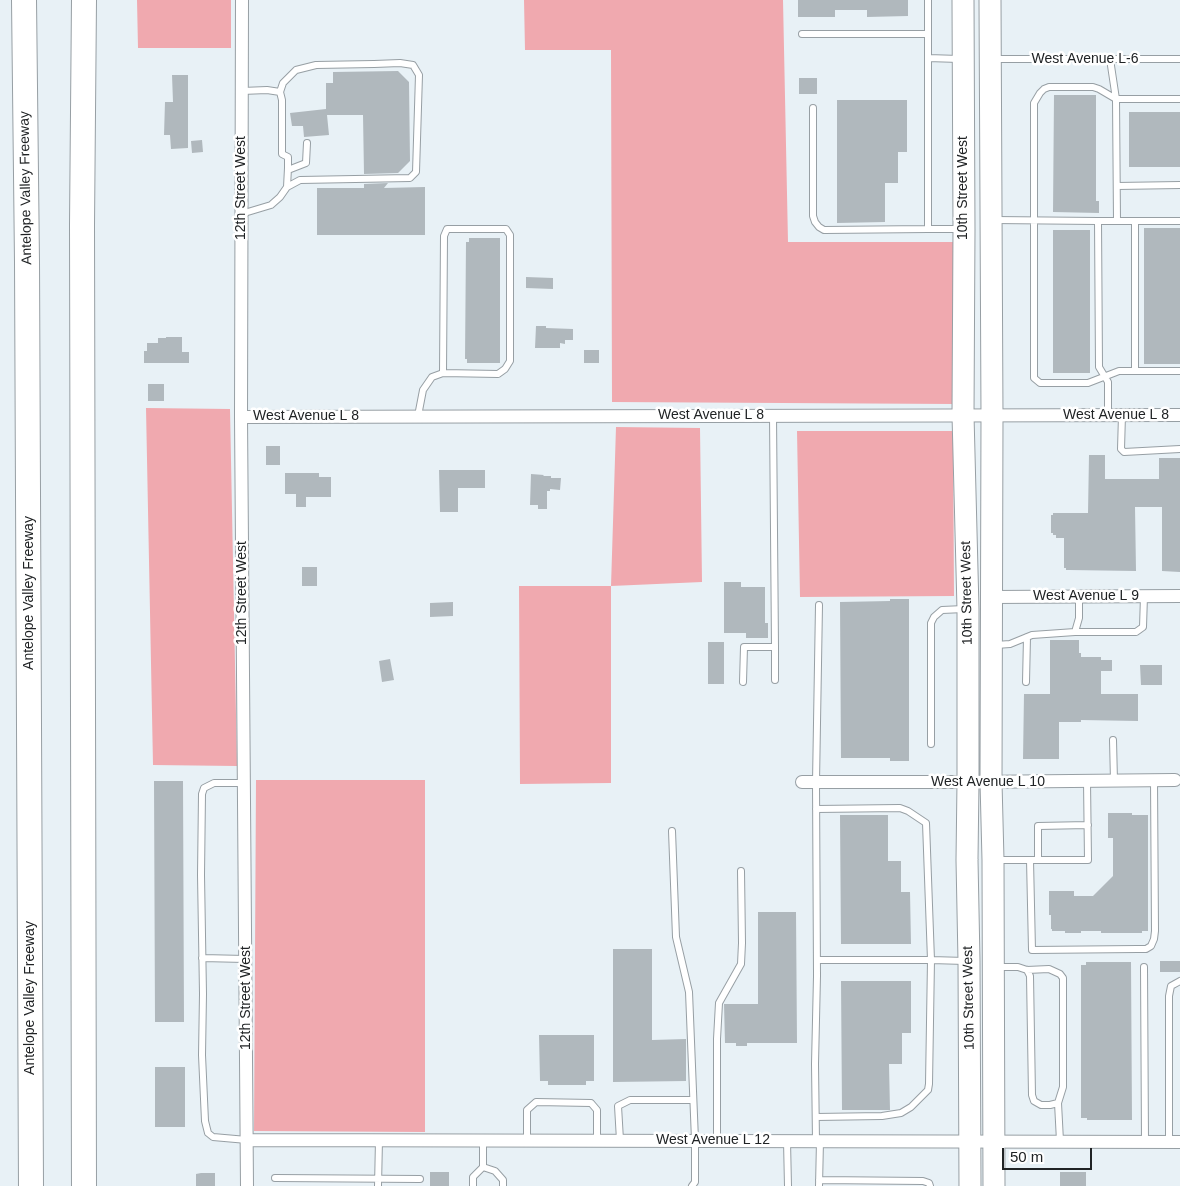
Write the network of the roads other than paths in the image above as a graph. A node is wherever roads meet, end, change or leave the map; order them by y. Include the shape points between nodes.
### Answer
1 (24, 0) edge
2 (84, 0) edge
3 (242, 0) edge
4 (928, 0) edge
5 (963, 0) edge
6 (974, 0) edge
7 (990, 0) edge
8 (802, 34) dead end
9 (928, 34) junction
10 (928, 58) junction
11 (963, 59) junction
12 (990, 59) junction
13 (1110, 59) junction
14 (1180, 59) edge
15 (242, 91) junction
16 (280, 92) junction
17 (1116, 99) junction
18 (1180, 99) edge
19 (813, 108) dead end
20 (307, 143) dead end
21 (288, 168) junction
22 (990, 182) junction
23 (1180, 185) edge
24 (1116, 186) junction
25 (287, 187) junction
26 (242, 214) junction
27 (990, 220) junction
28 (1034, 220) junction
29 (1098, 221) junction
30 (1117, 221) junction
31 (1135, 221) junction
32 (1180, 221) edge
33 (928, 229) junction
34 (964, 229) junction
35 (1135, 371) junction
36 (1180, 371) edge
37 (443, 373) junction
38 (1105, 377) junction
39 (773, 415) junction
40 (963, 415) junction
41 (992, 415) junction
42 (1108, 415) junction
43 (1122, 415) junction
44 (1180, 415) edge
45 (418, 416) junction
46 (241, 417) junction
47 (1180, 449) edge
48 (965, 505) junction
49 (1079, 596) junction
50 (1144, 596) junction
51 (1180, 596) edge
52 (991, 597) junction
53 (819, 605) dead end
54 (968, 609) junction
55 (1075, 632) junction
56 (1028, 637) junction
57 (992, 645) junction
58 (775, 647) junction
59 (775, 680) dead end
60 (743, 682) dead end
61 (1026, 682) dead end
62 (1113, 740) dead end
63 (931, 744) dead end
64 (1154, 780) junction
65 (1175, 780) dead end
66 (1087, 781) junction
67 (1114, 781) junction
68 (802, 782) dead end
69 (816, 782) junction
70 (968, 782) junction
71 (991, 782) junction
72 (244, 783) junction
73 (816, 808) junction
74 (1088, 825) junction
75 (672, 831) dead end
76 (993, 860) junction
77 (1030, 860) junction
78 (1038, 860) junction
79 (741, 871) dead end
80 (202, 958) junction
81 (245, 959) junction
82 (817, 960) junction
83 (930, 960) junction
84 (969, 961) junction
85 (993, 967) junction
86 (1144, 967) dead end
87 (1028, 970) junction
88 (1180, 981) edge
89 (83, 1025) junction
90 (693, 1100) junction
91 (1058, 1103) junction
92 (816, 1117) junction
93 (31, 1133) junction
94 (246, 1140) junction
95 (380, 1140) junction
96 (483, 1140) junction
97 (527, 1140) junction
98 (597, 1140) junction
99 (620, 1140) junction
100 (695, 1140) junction
101 (717, 1140) junction
102 (787, 1140) junction
103 (818, 1140) junction
104 (970, 1141) junction
105 (993, 1141) junction
106 (1060, 1141) junction
107 (1145, 1141) junction
108 (1174, 1142) edge
109 (483, 1167) junction
110 (275, 1178) dead end
111 (420, 1180) dead end
112 (378, 1183) edge
113 (819, 1183) edge
114 (18, 1186) edge
115 (32, 1186) edge
116 (84, 1186) edge
117 (98, 1186) edge
118 (246, 1186) edge
119 (473, 1186) edge
120 (503, 1186) edge
121 (692, 1186) edge
122 (788, 1186) edge
123 (930, 1186) edge
124 (970, 1186) edge
125 (994, 1186) edge

1 - 93 highway, Antelope Valley Freeway
2 - 89 highway
3 - 15 street, 12th Street West
4 - 9 lane
5 - 11 main road, 10th Street West
6 - 12 main road via 975,34 978,44
7 - 12 main road, 10th Street West
8 - 9 lane
9 - 10 lane
10 - 11 lane
10 - 33 lane
11 - 22 main road via 975,75 978,147
11 - 34 main road, 10th Street West
12 - 13 lane, West Avenue L-6
12 - 22 main road, 10th Street West
13 - 14 lane, West Avenue L-6
13 - 17 lane
15 - 16 lane
15 - 26 street, 12th Street West
16 - 21 lane via 282,154 288,157
16 - 25 lane via 283,83 296,70 316,65 400,63 413,65 419,75 416,172 410,178 300,180
17 - 18 lane
17 - 24 lane
17 - 28 lane via 1093,87 1049,87 1040,93 1034,103
19 - 33 lane via 813,216 819,227 824,230
20 - 21 lane via 306,163
21 - 25 lane
22 - 27 main road, 10th Street West
23 - 24 lane
24 - 30 lane
25 - 26 lane via 271,205
26 - 46 street, 12th Street West
27 - 28 lane
27 - 41 main road, 10th Street West
28 - 29 lane
28 - 38 lane via 1034,378 1040,383 1088,383
29 - 30 lane
29 - 38 lane via 1099,367
30 - 31 lane
31 - 32 lane
31 - 35 lane
33 - 34 lane
34 - 40 main road, 10th Street West
35 - 36 lane
35 - 38 lane via 1119,371
37 - 37 lane via 444,236 447,229 506,229 510,235 510,361 498,374
37 - 45 lane via 432,377 423,390
38 - 42 lane via 1108,382
39 - 40 street, West Avenue L 8
39 - 45 street, West Avenue L 8
39 - 58 lane
40 - 41 street, West Avenue L 8
40 - 48 main road, 10th Street West
41 - 42 street, West Avenue L 8
41 - 52 main road, 10th Street West
42 - 43 street, West Avenue L 8
43 - 44 street, West Avenue L 8
43 - 47 lane via 1121,448 1124,452
45 - 46 street, West Avenue L 8
46 - 72 street, 12th Street West
48 - 52 main road via 976,538 978,583 981,592
48 - 54 main road, 10th Street West
49 - 50 street, West Avenue L 9
49 - 52 street, West Avenue L 9
49 - 55 lane
50 - 51 street, West Avenue L 9
50 - 55 lane via 1143,627 1136,632
52 - 57 main road, 10th Street West
53 - 69 lane
54 - 63 lane via 942,610 931,622
54 - 70 main road, 10th Street West
55 - 56 lane
56 - 57 lane via 1010,644
56 - 61 lane
57 - 71 main road, 10th Street West
58 - 59 lane
58 - 60 lane via 744,646
62 - 67 lane
64 - 65 street, West Avenue L 10
64 - 67 street, West Avenue L 10
64 - 77 lane via 1155,932 1151,946 1146,949 1032,950
66 - 67 street, West Avenue L 10
66 - 71 street, West Avenue L 10
66 - 74 lane
68 - 69 street, West Avenue L 10
69 - 70 street, West Avenue L 10
69 - 73 lane
70 - 71 street, West Avenue L 10
70 - 84 main road, 10th Street West
71 - 76 main road, 10th Street West
72 - 80 lane via 214,783 204,788 202,794
72 - 81 street, 12th Street West
73 - 82 lane
73 - 83 lane via 900,808 926,823
74 - 78 lane via 1038,826
74 - 78 lane via 1088,860
75 - 90 lane via 676,937 689,992
76 - 77 lane
76 - 85 main road, 10th Street West
77 - 78 lane
79 - 101 lane via 741,964 719,1003
80 - 81 lane
80 - 94 lane via 205,1121 208,1133 213,1137
81 - 94 street, 12th Street West
82 - 83 lane
82 - 92 lane
83 - 84 lane
83 - 92 lane via 928,1090 901,1113
84 - 104 main road, 10th Street West
85 - 87 lane
85 - 105 main road, 10th Street West
86 - 107 lane
87 - 91 lane via 1032,1095 1034,1101 1041,1105
87 - 91 lane via 1049,969 1063,978 1064,1087
88 - 108 lane via 1171,986 1169,996
89 - 116 highway
89 - 117 highway
90 - 99 lane via 630,1100 618,1106
90 - 100 lane
91 - 106 lane
92 - 103 lane
93 - 114 highway
93 - 115 highway, Antelope Valley Freeway
94 - 95 street, West Avenue L 12
94 - 118 street, 12th Street West
95 - 96 street, West Avenue L 12
95 - 112 lane
96 - 97 street, West Avenue L 12
96 - 109 lane
97 - 98 street, West Avenue L 12
97 - 98 lane via 527,1110 536,1102 591,1103 598,1110
98 - 99 street, West Avenue L 12
99 - 100 street, West Avenue L 12
100 - 101 street, West Avenue L 12
100 - 121 lane via 695,1182
101 - 102 street, West Avenue L 12
102 - 103 street, West Avenue L 12
102 - 122 lane
103 - 104 street, West Avenue L 12
103 - 113 lane
104 - 105 street, West Avenue L 12
104 - 124 main road, 10th Street West
105 - 106 street, West Avenue L 12
105 - 125 main road, 10th Street West
106 - 107 street, West Avenue L 12
107 - 108 street, West Avenue L 12
109 - 119 lane via 473,1177
109 - 120 lane via 495,1171 503,1180
110 - 112 lane
111 - 112 lane
113 - 123 lane via 923,1181

